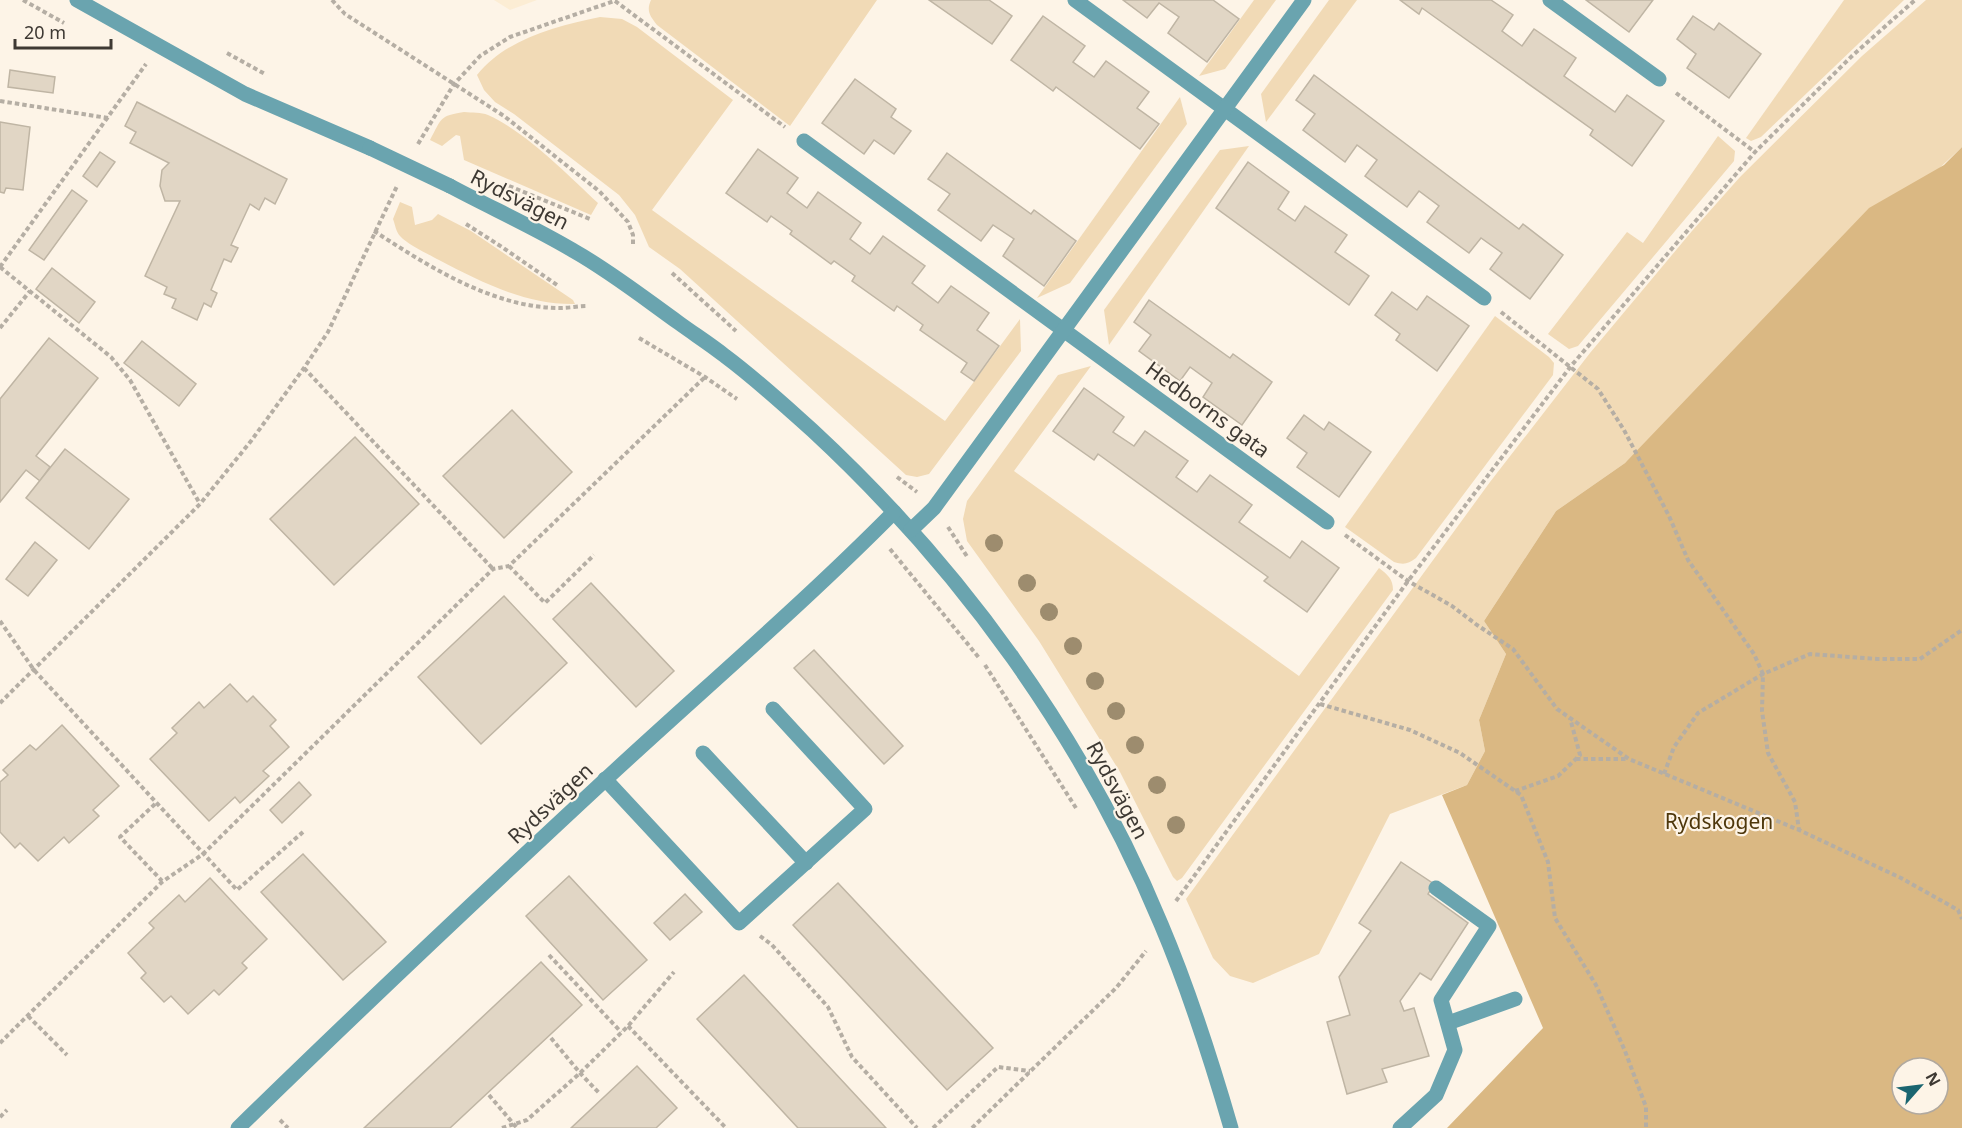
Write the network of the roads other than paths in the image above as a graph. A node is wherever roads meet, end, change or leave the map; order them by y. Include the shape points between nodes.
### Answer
1 (77, 0) edge
2 (1075, 0) edge
3 (1304, 0) edge
4 (1550, 0) edge
5 (1659, 79) road end
6 (1223, 109) junction
7 (804, 141) road end
8 (1484, 298) road end
9 (1064, 330) junction
10 (894, 512) junction
11 (1327, 522) road end
12 (911, 530) junction
13 (773, 709) dead end
14 (703, 753) dead end
15 (605, 779) junction
16 (806, 863) junction
17 (1436, 888) dead end
18 (1515, 999) dead end
19 (1448, 1023) junction
20 (238, 1128) edge
21 (1231, 1128) edge
22 (1400, 1128) edge

1 - 10 street, Rydsvägen, bridge via 245,94 450,186 575,251 726,356 844,460
2 - 6 street
3 - 6 street
4 - 5 street
6 - 8 street
6 - 9 street
7 - 9 street, Hedborns gata
9 - 11 street, Hedborns gata
9 - 12 street via 934,508
10 - 12 street, Rydsvägen
10 - 15 street, Rydsvägen
12 - 21 street, Rydsvägen via 999,638 1058,724 1123,842 1161,924 1208,1047
13 - 16 street via 865,809
14 - 16 street
15 - 16 street via 739,923
15 - 20 street, Rydsvägen
17 - 19 street via 1489,926 1441,1000
18 - 19 street
19 - 22 street via 1455,1050 1436,1095

